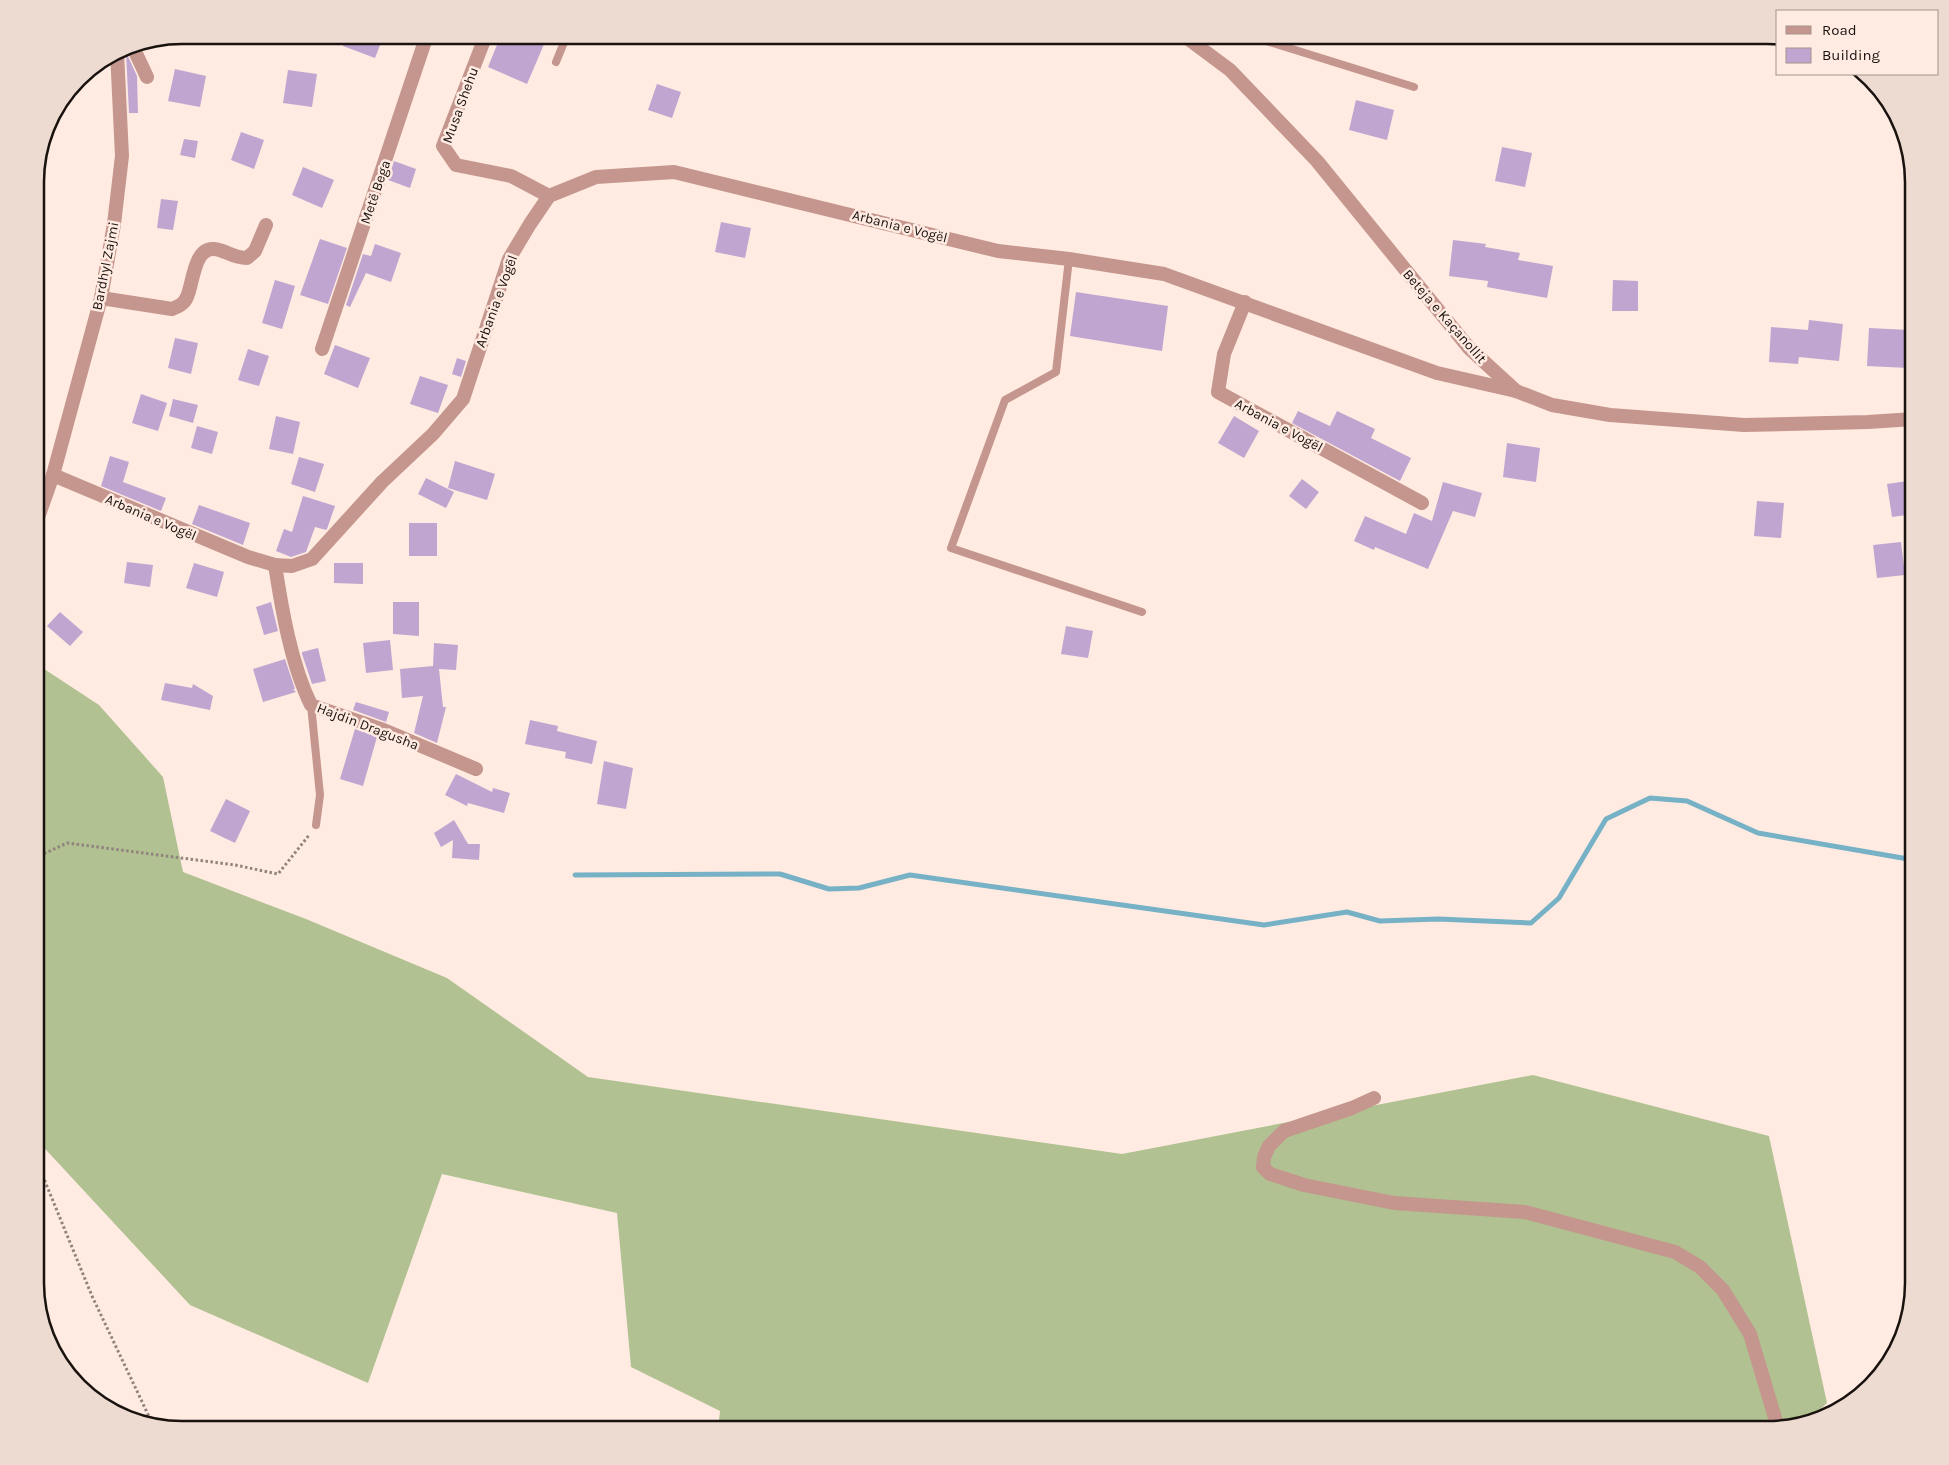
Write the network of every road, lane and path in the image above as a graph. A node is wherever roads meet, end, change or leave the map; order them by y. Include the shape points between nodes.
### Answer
1 (424, 44) edge
2 (483, 44) edge
3 (563, 44) edge
4 (1199, 44) edge
5 (1275, 44) edge
6 (135, 52) edge
7 (117, 60) edge
8 (556, 62) dead end
9 (147, 77) dead end
10 (1414, 87) dead end
11 (549, 196) junction
12 (266, 225) dead end
13 (1070, 259) junction
14 (101, 298) junction
15 (1245, 302) junction
16 (322, 348) dead end
17 (1516, 391) junction
18 (1905, 420) edge
19 (53, 475) junction
20 (44, 500) edge
21 (1422, 503) dead end
22 (275, 565) junction
23 (1142, 612) dead end
24 (311, 705) junction
25 (476, 769) dead end
26 (316, 826) joint
27 (44, 854) edge
28 (1374, 1098) dead end
29 (44, 1179) edge
30 (149, 1418) edge
31 (1776, 1421) edge

1 - 16 street, Metë Bega
2 - 11 street, Musa Shehu via 443,146 456,165 510,176
3 - 8 lane
4 - 17 street, Beteja e Kaçanollit via 1230,70 1317,162 1469,348
5 - 10 lane
6 - 9 street
7 - 14 street, Bardhyl Zajmi via 122,156
11 - 13 street, Arbania e Vogël via 596,177 674,172 998,251
11 - 22 street, Arbania e Vogël via 509,259 462,399 433,434 382,482 312,559 292,566
12 - 14 street via 255,251 247,258 237,258 214,249 199,256 187,297 172,309
13 - 15 street, Arbania e Vogël via 1164,274
13 - 23 lane via 1056,372 1005,400 950,548
14 - 19 street, Bardhyl Zajmi
15 - 17 street, Arbania e Vogël via 1437,373
15 - 21 street, Arbania e Vogël via 1224,354 1218,392
17 - 18 street, Beteja e Kaçanollit via 1552,405 1610,415 1744,425
19 - 20 street
19 - 22 street, Arbania e Vogël via 248,557
22 - 24 street, Hajdin Dragusha via 279,595 300,677
24 - 25 street, Hajdin Dragusha via 381,729
24 - 26 lane via 320,795
26 - 27 path via 278,874 235,865 67,843
28 - 31 street via 1284,1131 1269,1146 1263,1167 1270,1174 1304,1186 1394,1203 1525,1212 1675,1252 1700,1267 1723,1290 1750,1334
29 - 30 path via 92,1296

